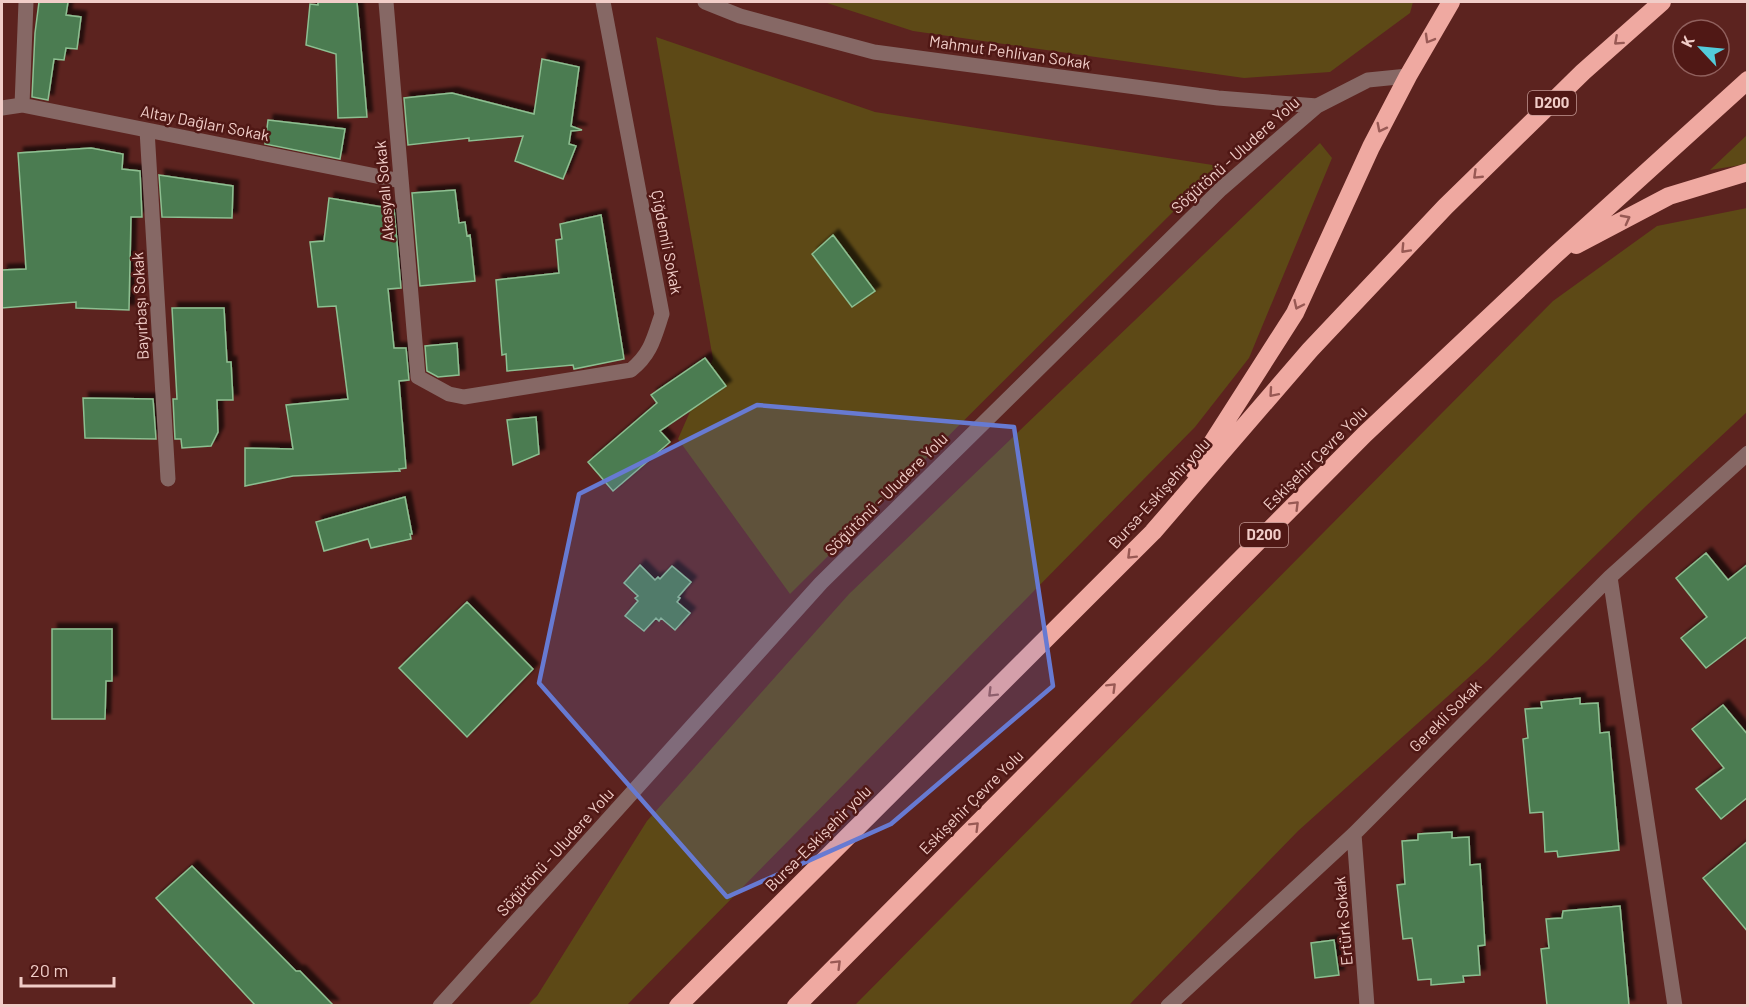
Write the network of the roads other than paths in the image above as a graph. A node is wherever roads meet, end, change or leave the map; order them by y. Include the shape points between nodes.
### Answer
1 (26, 2) edge
2 (386, 2) edge
3 (603, 2) edge
4 (705, 2) edge
5 (1451, 2) edge
6 (1662, 2) edge
7 (739, 9) edge
8 (1408, 76) junction
9 (1748, 80) edge
10 (22, 105) junction
11 (1317, 106) junction
12 (2, 108) edge
13 (147, 130) junction
14 (1748, 172) edge
15 (401, 181) junction
16 (1555, 255) junction
17 (418, 377) joint
18 (1748, 453) edge
19 (168, 479) dead end
20 (1153, 532) junction
21 (1610, 577) junction
22 (1354, 834) junction
23 (441, 1005) edge
24 (678, 1005) edge
25 (796, 1005) edge
26 (1168, 1005) edge
27 (1366, 1005) edge
28 (1675, 1005) edge

1 - 10 street
2 - 15 street, Akasyalı Sokak
3 - 17 street, Çiğdemli Sokak via 662,314 645,359 631,370 464,397 448,394
4 - 7 street, Mahmut Pehlivan Sokak
5 -> 8 highway
6 -> 20 highway, Bursa-Eskişehir yolu / D200 via 1583,72 1445,207 1310,350
7 - 11 street, Mahmut Pehlivan Sokak via 874,52 1218,98
8 - 11 street, Söğütönü - Uludere Yolu via 1368,80
8 -> 20 highway via 1295,313
9 - 16 highway, Eskişehir Çevre Yolu / D200
10 - 12 street, Altay Dağları Sokak
10 - 13 street, Altay Dağları Sokak
11 - 23 street, Söğütönü - Uludere Yolu via 1221,189 821,583
13 - 15 street, Altay Dağları Sokak
13 - 19 street, Bayırbaşı Sokak
16 -> 14 highway via 1669,196
15 - 17 street, Akasyalı Sokak
25 -> 16 highway, Eskişehir Çevre Yolu / D200 via 1357,443
18 - 21 street, Gerekli Sokak
20 -> 24 highway, Bursa-Eskişehir yolu / D200
21 - 22 street, Gerekli Sokak
21 - 28 street
22 - 26 street, Gerekli Sokak
22 - 27 street, Ertürk Sokak

